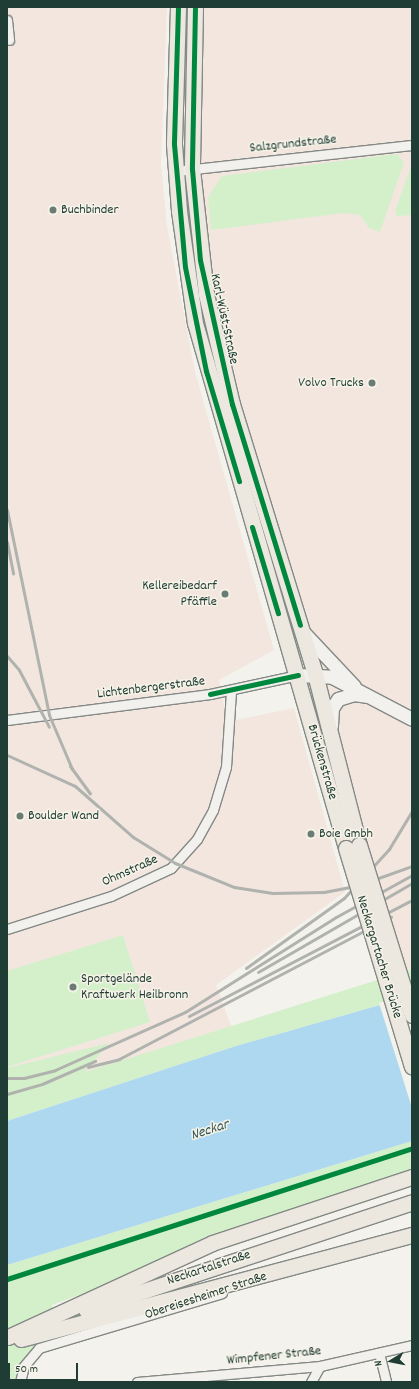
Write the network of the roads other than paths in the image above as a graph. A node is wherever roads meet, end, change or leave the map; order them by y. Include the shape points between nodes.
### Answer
1 (178, 7) edge
2 (195, 7) edge
3 (7, 20) edge
4 (9, 40) dead end
5 (412, 145) edge
6 (192, 169) junction
7 (176, 171) junction
8 (300, 625) junction
9 (315, 674) junction
10 (298, 675) junction
11 (356, 688) junction
12 (231, 691) junction
13 (374, 698) junction
14 (412, 719) edge
15 (7, 720) edge
16 (331, 736) junction
17 (353, 846) junction
18 (7, 929) edge
19 (412, 1015) edge
20 (412, 1066) edge
21 (412, 1177) edge
22 (412, 1202) edge
23 (412, 1229) edge
24 (412, 1235) edge
25 (345, 1251) junction
26 (299, 1264) junction
27 (7, 1339) edge
28 (412, 1345) edge
29 (379, 1353) junction
30 (320, 1366) junction
31 (20, 1382) edge
32 (137, 1382) edge
33 (311, 1382) edge
34 (386, 1382) edge

1 - 7 main road, Karl-Wüst-Straße
2 - 6 main road, Karl-Wüst-Straße
3 - 4 street
5 - 6 street, Salzgrundstraße
6 - 7 street, Salzgrundstraße
6 - 8 main road, Karl-Wüst-Straße via 197,242 217,350
7 - 10 main road, Karl-Wüst-Straße via 185,267 206,371
8 - 9 main road, Karl-Wüst-Straße
8 - 11 main road via 310,643 344,672
9 - 10 main road
9 - 11 main road via 332,677
9 - 16 main road, Brückenstraße
10 - 12 street, Lichtenbergerstraße
10 - 17 main road, Brückenstraße
11 - 13 main road
12 - 15 street, Lichtenbergerstraße
12 - 18 street, Ohmstraße via 226,767 213,810 197,839 171,868 111,896
13 - 14 main road
13 - 16 main road via 354,694 338,699 332,708
16 - 17 main road, Brückenstraße
17 - 19 main road, Neckargartacher Brücke, bridge
17 - 20 main road, Neckargartacher Brücke, bridge
21 - 27 main road via 212,1243
22 - 27 main road, Neckartalstraße
23 - 25 main road
24 - 25 main road, Obereisesheimer Straße
25 - 26 main road, Obereisesheimer Straße
26 - 27 main road
26 - 31 street, Obereisesheimer Straße via 231,1290 39,1348 24,1366
28 - 29 street, Wimpfener Straße
29 - 30 street, Wimpfener Straße
29 - 34 street
30 - 32 street, Wimpfener Straße
30 - 33 street

